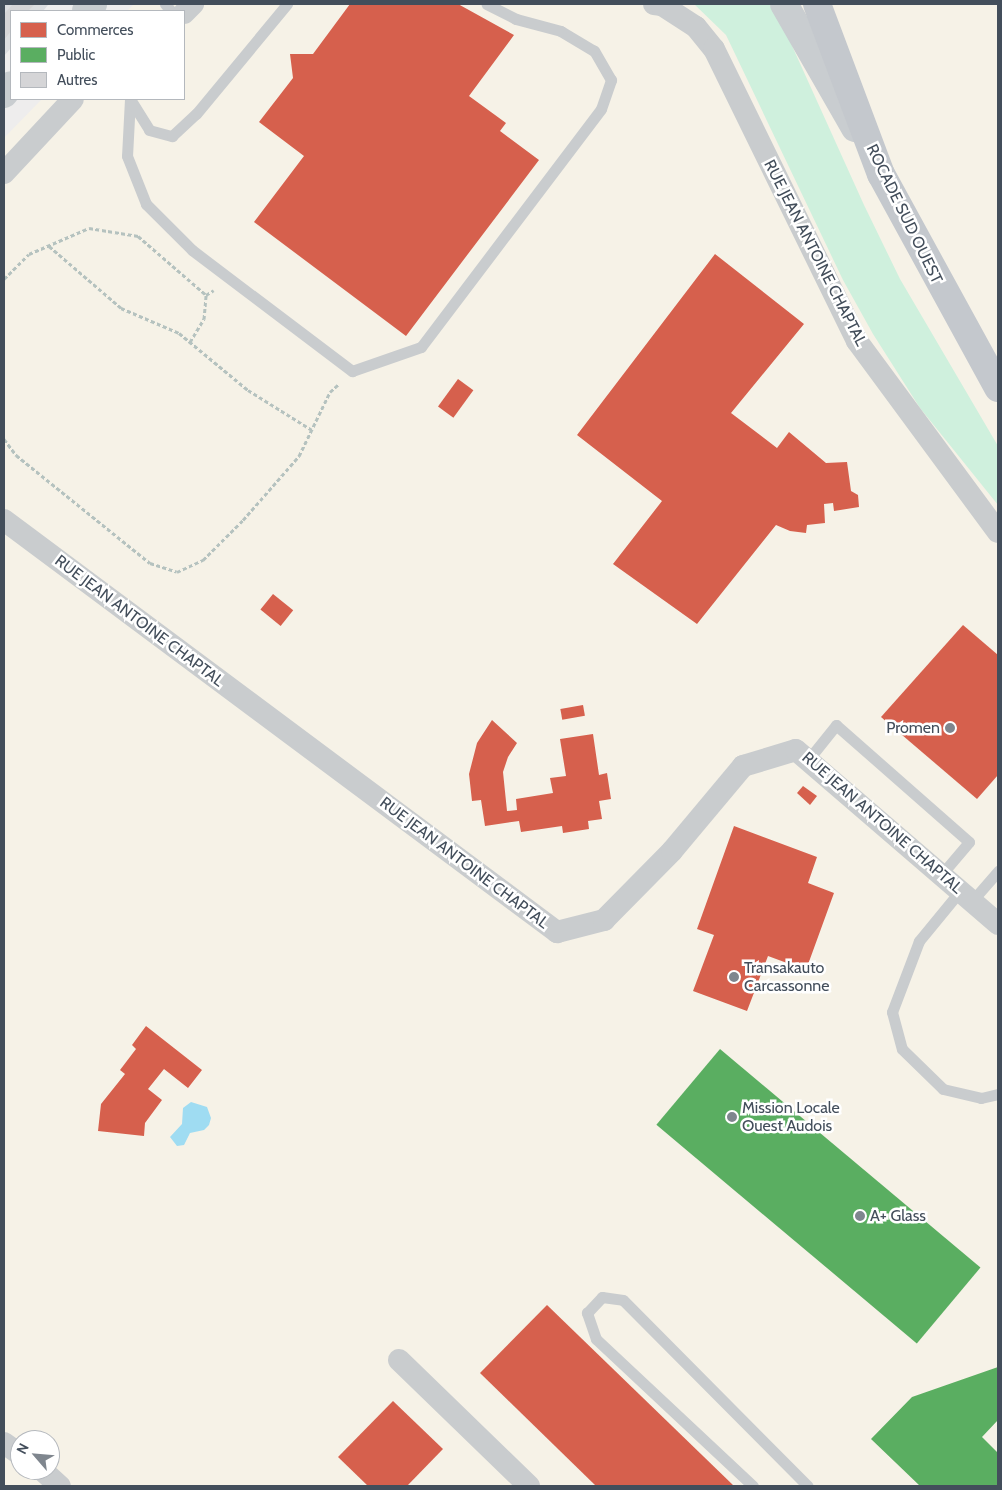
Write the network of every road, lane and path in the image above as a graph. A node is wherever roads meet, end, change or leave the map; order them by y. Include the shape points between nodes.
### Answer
1 (287, 4) edge
2 (487, 4) edge
3 (654, 4) edge
4 (784, 4) edge
5 (817, 4) edge
6 (72, 100) edge
7 (130, 100) edge
8 (131, 100) edge
9 (4, 173) edge
10 (881, 174) junction
11 (49, 246) junction
12 (4, 279) edge
13 (233, 280) junction
14 (206, 295) junction
15 (190, 342) junction
16 (352, 371) junction
17 (998, 388) edge
18 (312, 430) junction
19 (4, 439) edge
20 (4, 520) edge
21 (998, 532) edge
22 (808, 760) junction
23 (998, 870) edge
24 (942, 875) junction
25 (966, 896) junction
26 (998, 924) edge
27 (998, 1094) edge
28 (399, 1360) dead end
29 (529, 1486) edge
30 (753, 1486) edge
31 (808, 1486) edge

1 - 8 lane via 196,114 172,136 149,130
2 - 16 lane via 516,19 561,31 594,51 610,80 601,108 421,348
3 - 21 street, RUE JEAN ANTOINE CHAPTAL via 662,5 696,27 714,48 857,341
4 - 10 main road
5 - 10 main road, ROCADE SUD OUEST
6 - 9 street
7 - 13 lane via 127,156 146,204 192,250
10 - 17 main road, ROCADE SUD OUEST
11 - 12 path via 29,254
11 - 14 path via 89,228 138,236
11 - 15 path via 120,308 179,333
13 - 14 path
13 - 16 lane
14 - 15 path via 204,319
15 - 18 path via 248,390
16 - 18 path via 330,392
18 - 19 path via 299,456 244,520 202,560 176,572 150,563 16,455
20 - 22 street, RUE JEAN ANTOINE CHAPTAL via 557,932 604,920 672,852 744,766 796,750
22 - 24 street, RUE JEAN ANTOINE CHAPTAL
22 - 24 lane via 836,725 970,842
23 - 25 lane
24 - 25 street, RUE JEAN ANTOINE CHAPTAL
25 - 26 street, RUE JEAN ANTOINE CHAPTAL
25 - 27 lane via 919,941 892,1012 902,1049 943,1089 981,1098
28 - 29 street
30 - 31 lane via 596,1339 587,1313 602,1297 623,1300

